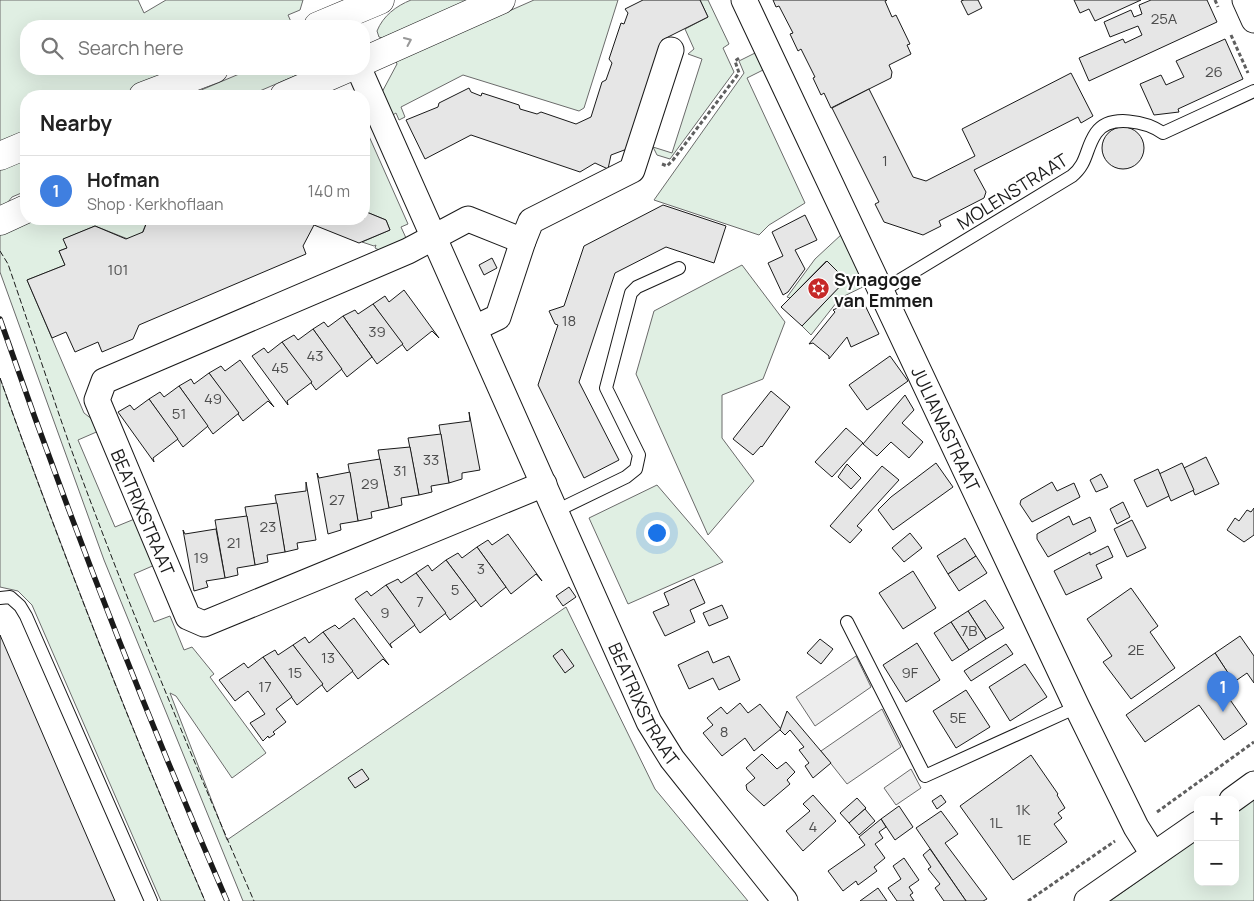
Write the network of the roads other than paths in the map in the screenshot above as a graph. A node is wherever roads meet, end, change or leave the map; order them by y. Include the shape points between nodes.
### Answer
1 (380, 0) edge
2 (501, 0) edge
3 (744, 0) edge
4 (1245, 0) edge
5 (340, 20) edge
6 (1254, 20) edge
7 (671, 50) dead end
8 (370, 58) edge
9 (198, 75) edge
10 (332, 75) edge
11 (362, 75) edge
12 (159, 90) edge
13 (298, 90) edge
14 (368, 90) edge
15 (1254, 91) edge
16 (370, 94) edge
17 (20, 148) edge
18 (0, 156) edge
19 (20, 212) edge
20 (0, 220) edge
21 (434, 237) junction
22 (523, 241) junction
23 (680, 268) dead end
24 (882, 291) junction
25 (476, 328) junction
26 (544, 484) junction
27 (556, 511) junction
28 (0, 598) edge
29 (847, 622) dead end
30 (1077, 707) junction
31 (1254, 784) edge
32 (1238, 796) edge
33 (1194, 827) edge
34 (1154, 854) junction
35 (152, 901) edge
36 (785, 901) edge
37 (1087, 901) edge

1 - 5 street
8 -> 2 street
3 - 24 street, JULIANASTRAAT
4 - 6 street
7 - 22 street via 632,170 530,221
9 - 12 street
10 - 13 street
11 - 14 street, BEATRIXSTRAAT
15 - 24 lane, MOLENSTRAAT via 1163,133 1137,122 1121,121 1102,128 1096,134 1083,168
16 - 21 street, BEATRIXSTRAAT
17 - 18 street
19 - 20 street
21 - 22 street, BEATRIXSTRAAT via 468,219
21 - 25 street, BEATRIXSTRAAT
21 - 26 street, BEATRIXSTRAAT via 104,381 97,400 188,617 204,624
22 - 25 street via 498,318
23 - 27 lane via 637,287 631,293 606,388 639,455 636,469
24 - 30 street, JULIANASTRAAT
25 - 26 street, BEATRIXSTRAAT
26 - 27 street, BEATRIXSTRAAT
27 - 36 street, BEATRIXSTRAAT via 649,722 672,759
28 - 35 lane via 10,597 26,616
29 - 30 lane via 925,776
30 - 34 street, JULIANASTRAAT via 1136,826
31 - 32 street
33 - 34 street
34 - 37 street

